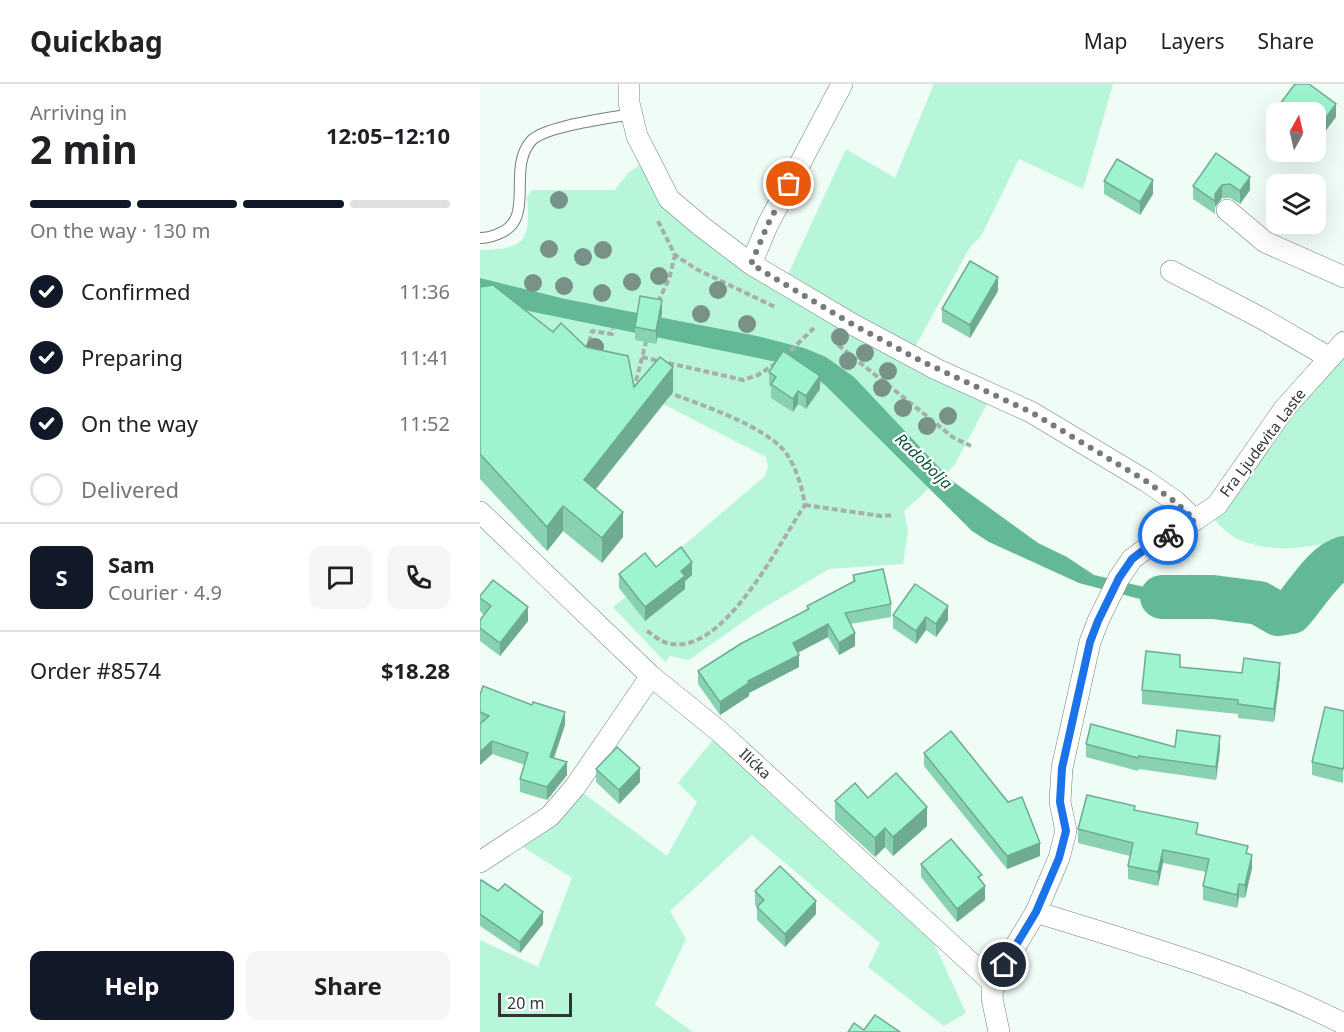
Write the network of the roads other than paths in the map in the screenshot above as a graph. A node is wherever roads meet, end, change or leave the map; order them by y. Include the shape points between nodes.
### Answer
1 (629, 84) edge
2 (842, 84) edge
3 (632, 114) junction
4 (1227, 210) dead end
5 (480, 238) edge
6 (751, 264) junction
7 (1171, 271) dead end
8 (1344, 277) edge
9 (1337, 350) edge
10 (480, 512) edge
11 (1195, 520) junction
12 (651, 676) junction
13 (480, 862) edge
14 (1036, 912) junction
15 (993, 982) junction
16 (1344, 1024) edge
17 (999, 1032) edge

1 - 3 street
2 - 6 street
3 - 5 lane via 559,128 530,141 518,185 516,221 501,233
3 - 6 street via 637,136 669,199
4 - 8 street via 1265,242
6 - 11 street via 936,369 1031,412 1146,481
7 - 9 street via 1261,318
9 - 11 street, Fra Ljudevita Laste via 1284,409 1217,505
10 - 12 street, Ilićka
11 - 14 street, Fra Ljudevita Laste via 1132,559 1119,578 1090,642 1062,768 1060,802 1066,831
12 - 13 street via 575,787 550,816
12 - 15 street, Ilićka via 720,732
14 - 15 street, Fra Ljudevita Laste
14 - 16 street via 1197,963
15 - 17 street

